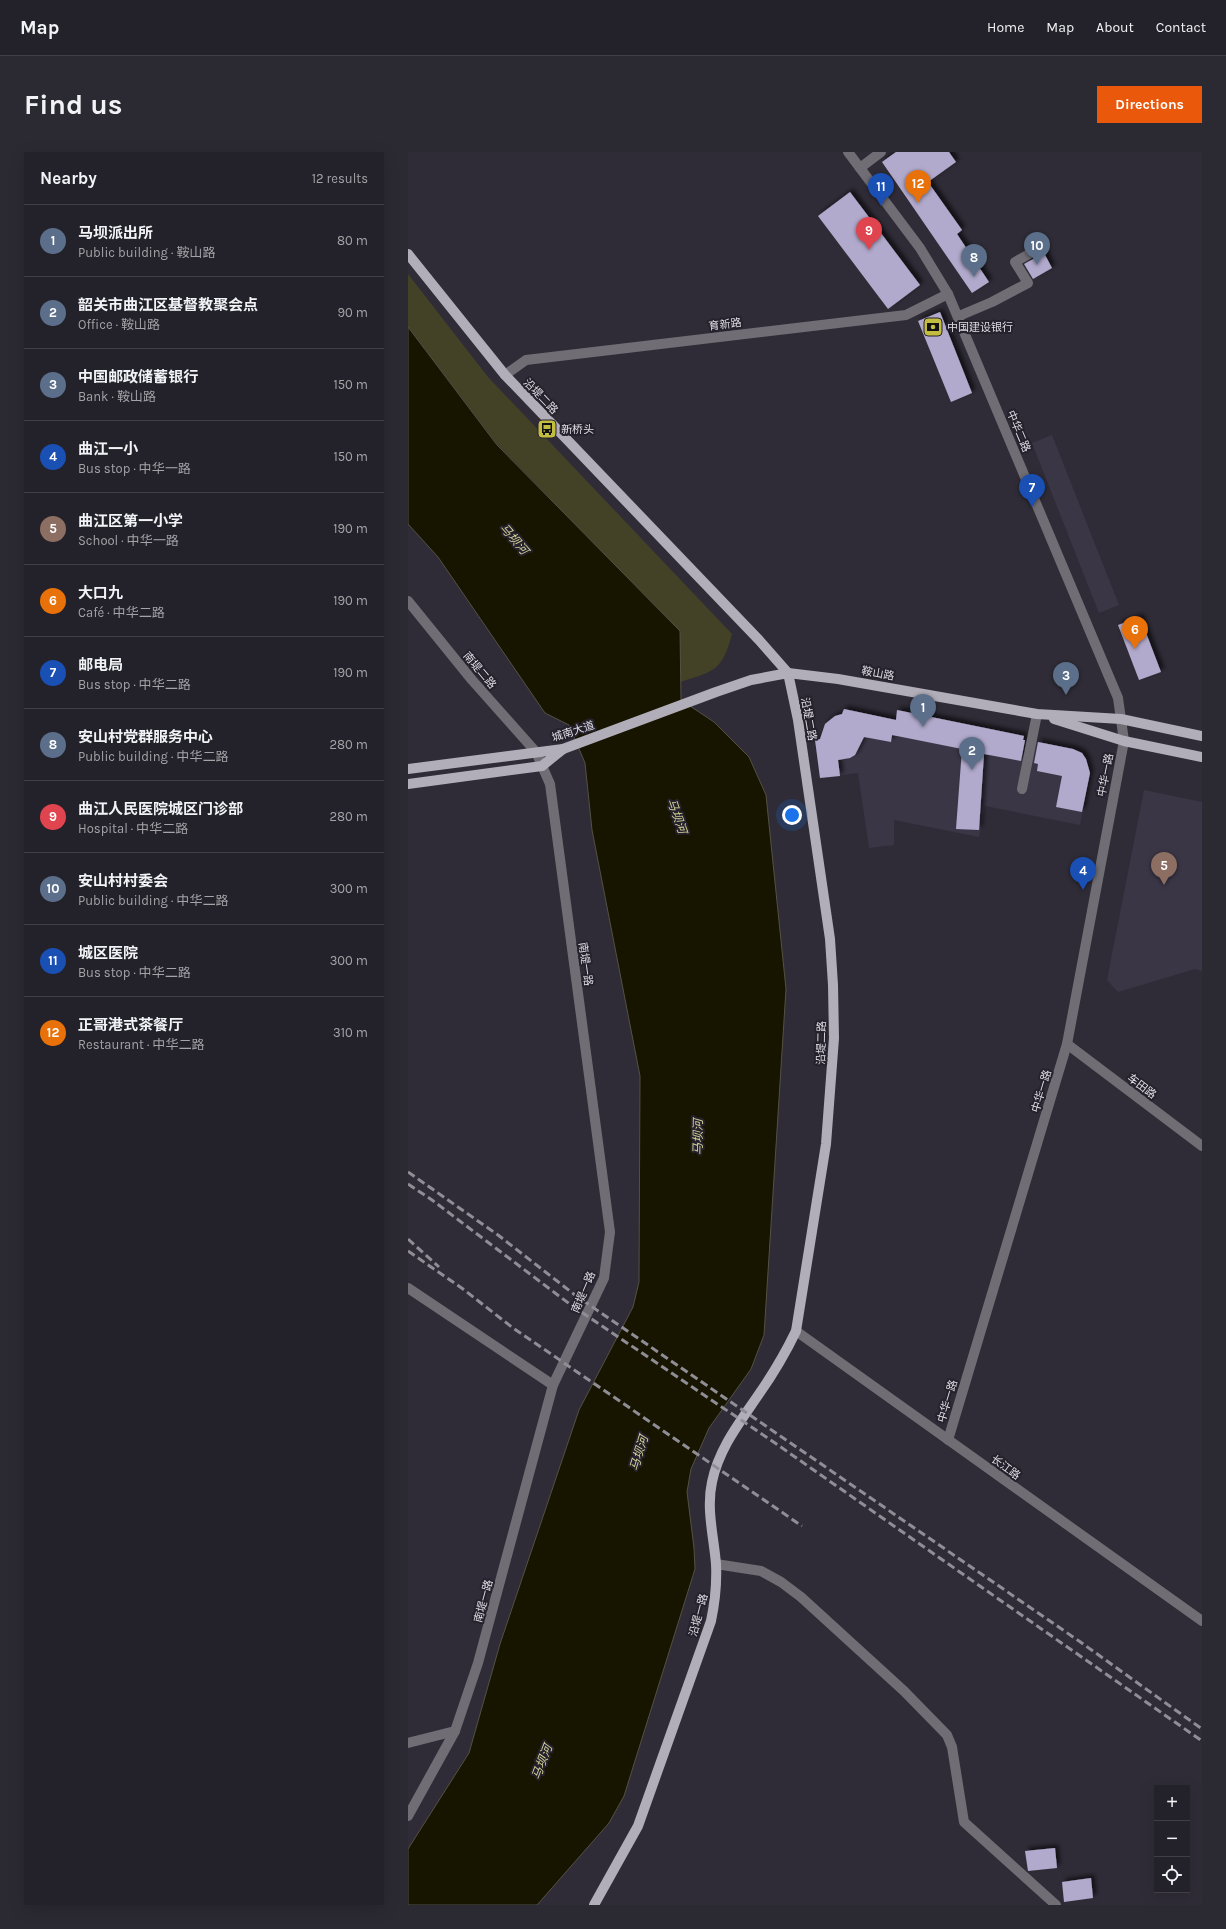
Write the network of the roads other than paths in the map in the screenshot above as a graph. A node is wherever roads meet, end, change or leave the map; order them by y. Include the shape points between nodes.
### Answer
1 (848, 152) edge
2 (881, 152) edge
3 (860, 168) junction
4 (1043, 246) dead end
5 (408, 254) edge
6 (948, 294) junction
7 (958, 316) junction
8 (505, 375) junction
9 (408, 601) edge
10 (788, 673) junction
11 (716, 692) joint
12 (1037, 714) junction
13 (1121, 719) junction
14 (1202, 736) edge
15 (1124, 741) junction
16 (563, 749) junction
17 (536, 752) junction
18 (1202, 757) edge
19 (542, 766) junction
20 (408, 769) edge
21 (408, 784) edge
22 (1022, 789) dead end
23 (1067, 1044) junction
24 (1202, 1146) edge
25 (408, 1288) edge
26 (796, 1331) junction
27 (554, 1385) junction
28 (948, 1440) junction
29 (716, 1564) junction
30 (1202, 1621) edge
31 (455, 1731) junction
32 (408, 1743) edge
33 (408, 1816) edge
34 (594, 1905) edge
35 (1056, 1905) edge

1 - 3 street, 中华二路
2 - 3 street
3 - 6 street, 中华二路 via 920,248
4 - 7 street via 1015,262 1028,283
5 - 8 main road, 沿堤二路
6 - 7 street, 中华二路
6 - 8 street, 育新路 via 906,315 526,360
7 - 13 street, 中华二路 via 1118,698
8 - 10 main road, 沿堤二路
9 - 17 street, 南堤二路 via 472,680
10 - 11 main road, 鞍山路 via 751,680
10 - 12 main road, 鞍山路 via 838,678
10 - 26 main road, 沿堤二路 via 798,720 830,940 834,1038 826,1144
11 - 16 main road, 城南大道
12 - 13 main road, 鞍山路
12 - 15 main road, 鞍山路
12 - 22 street
13 - 14 main road, 鞍山路
13 - 15 street, 中华二路
15 - 18 main road, 鞍山路
15 - 23 street, 中华一路
16 - 17 main road, 城南大道
16 - 19 main road
17 - 19 street, 南堤一路
17 - 20 main road, 城南大道
19 - 21 main road
19 - 27 street, 南堤一路 via 550,784 610,1232 604,1278
23 - 24 street, 车田路
23 - 28 street, 中华一路
25 - 27 street
26 - 28 street, 长江路
26 - 29 main road, 沿堤一路 via 784,1356 718,1459 711,1484 710,1508
27 - 31 street, 南堤一路 via 478,1663
28 - 30 street, 长江路
29 - 34 main road, 沿堤一路 via 717,1593 711,1621 655,1783 638,1826
29 - 35 street via 761,1571 781,1582 904,1691 942,1729 952,1747 964,1822
31 - 32 street
31 - 33 street, 南堤一路

